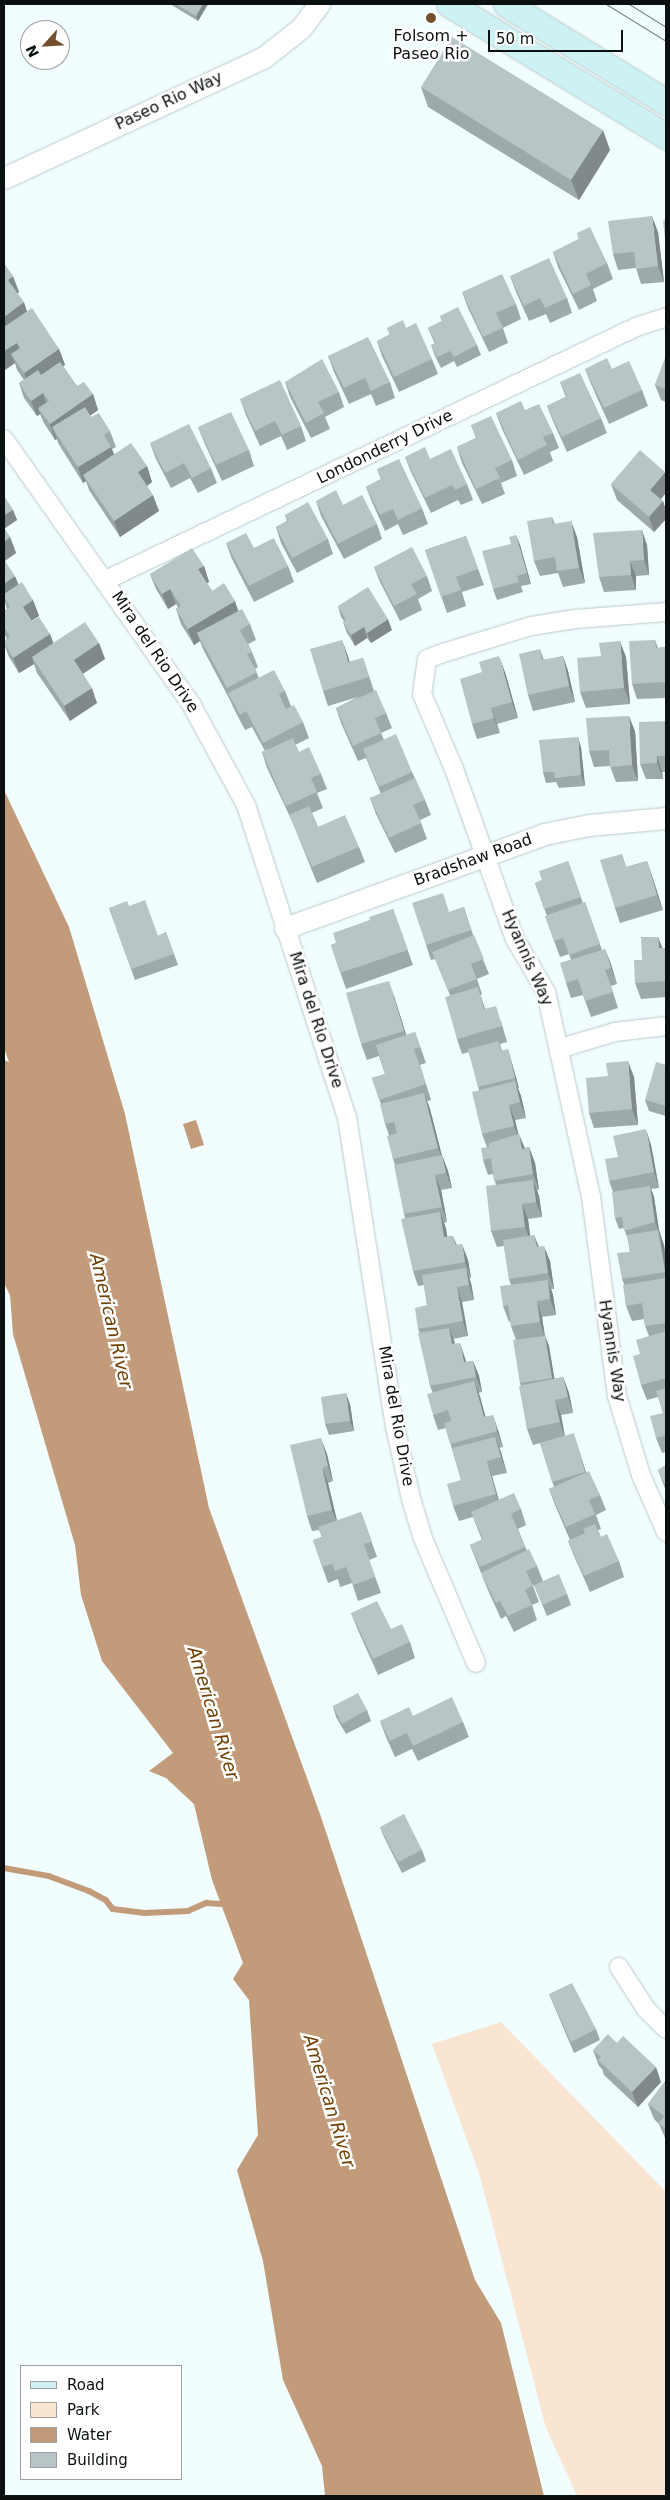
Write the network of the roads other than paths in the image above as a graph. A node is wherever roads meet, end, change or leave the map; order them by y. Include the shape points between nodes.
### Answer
1 (319, 4) edge
2 (449, 4) edge
3 (506, 4) edge
4 (666, 102) edge
5 (665, 134) edge
6 (4, 178) edge
7 (666, 317) edge
8 (4, 439) edge
9 (106, 580) junction
10 (666, 612) edge
11 (666, 818) edge
12 (486, 854) junction
13 (285, 928) junction
14 (666, 1026) edge
15 (561, 1048) junction
16 (666, 1532) edge
17 (476, 1662) dead end
18 (619, 1967) dead end
19 (666, 2029) edge

1 - 6 street, Paseo Rio Way via 301,28 263,58
2 - 5 main road
3 - 4 main road
7 - 9 street, Londonderry Drive via 636,327
8 - 9 street, Mira del Rio Drive
9 - 13 street, Mira del Rio Drive via 218,749 246,804
10 - 12 street, Hyannis Way via 574,618 531,626 427,659 422,694
11 - 12 street, Bradshaw Road via 589,825 544,834
12 - 13 street, Bradshaw Road
12 - 15 street, Hyannis Way via 515,939 546,992
13 - 17 street, Mira del Rio Drive via 348,1117 395,1426 411,1499 422,1536
14 - 15 street via 615,1032
15 - 16 street, Hyannis Way via 591,1196 617,1396 641,1475
18 - 19 street via 646,2009

